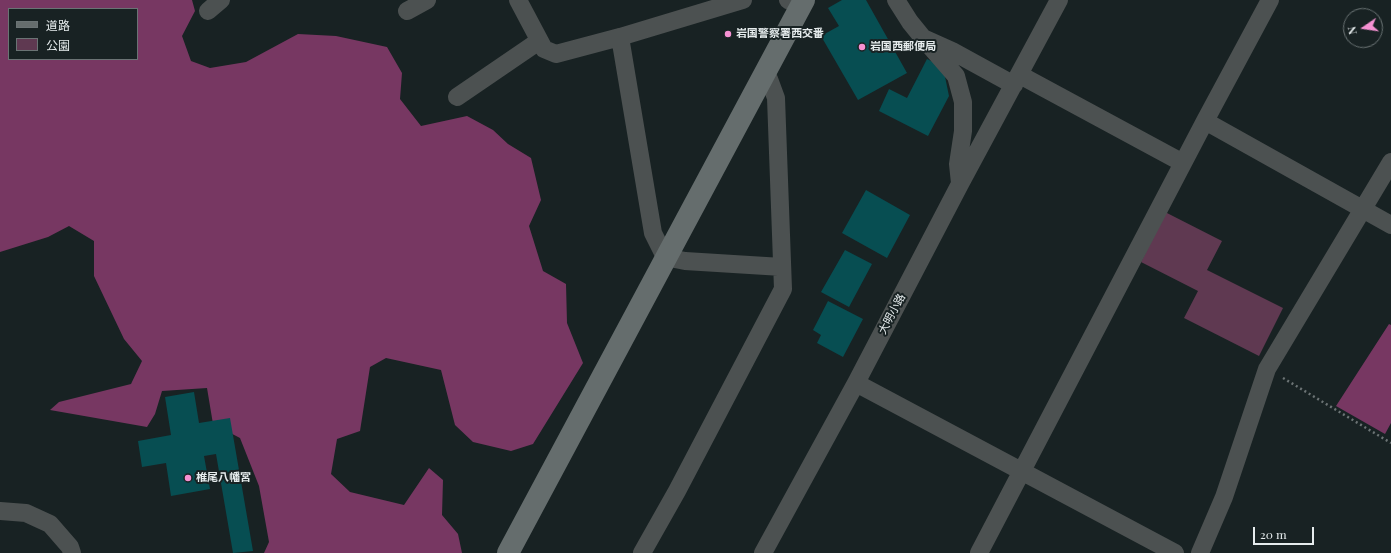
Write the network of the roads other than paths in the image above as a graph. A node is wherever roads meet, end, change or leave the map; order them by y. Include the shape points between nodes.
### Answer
1 (427, 0) edge
2 (518, 0) edge
3 (743, 0) edge
4 (896, 0) edge
5 (1059, 0) edge
6 (1270, 0) edge
7 (797, 2) edge
8 (407, 10) dead end
9 (620, 36) junction
10 (922, 38) junction
11 (539, 41) junction
12 (764, 75) junction
13 (1017, 80) junction
14 (457, 97) dead end
15 (1205, 121) junction
16 (1391, 162) edge
17 (1183, 163) junction
18 (960, 184) junction
19 (1363, 210) junction
20 (1391, 225) edge
21 (665, 257) junction
22 (782, 268) junction
23 (856, 382) junction
24 (1022, 471) junction
25 (0, 511) edge
26 (72, 553) edge
27 (508, 553) edge
28 (642, 553) edge
29 (763, 553) edge
30 (979, 553) edge
31 (1175, 553) edge
32 (1200, 553) edge

1 - 8 street
2 - 11 street
3 - 9 street
4 - 10 street
5 - 13 street, 大明小路
6 - 15 street
7 - 12 street
9 - 11 street via 556,54 544,49
9 - 21 street via 653,233
10 - 13 street
10 - 18 street via 956,76 963,102 963,131 958,164
11 - 14 street
12 - 21 street
12 - 22 street via 769,79 776,98
13 - 17 street
13 - 18 street, 大明小路
15 - 17 street
15 - 19 street
16 - 19 street
17 - 24 street
18 - 23 street, 大明小路
19 - 20 street
19 - 32 street via 1267,369 1224,497
21 - 22 street via 684,261
21 - 27 street
22 - 28 street via 783,289
23 - 24 street
23 - 29 street, 大明小路
24 - 30 street
24 - 31 street
25 - 26 street via 26,513 50,524 70,547

